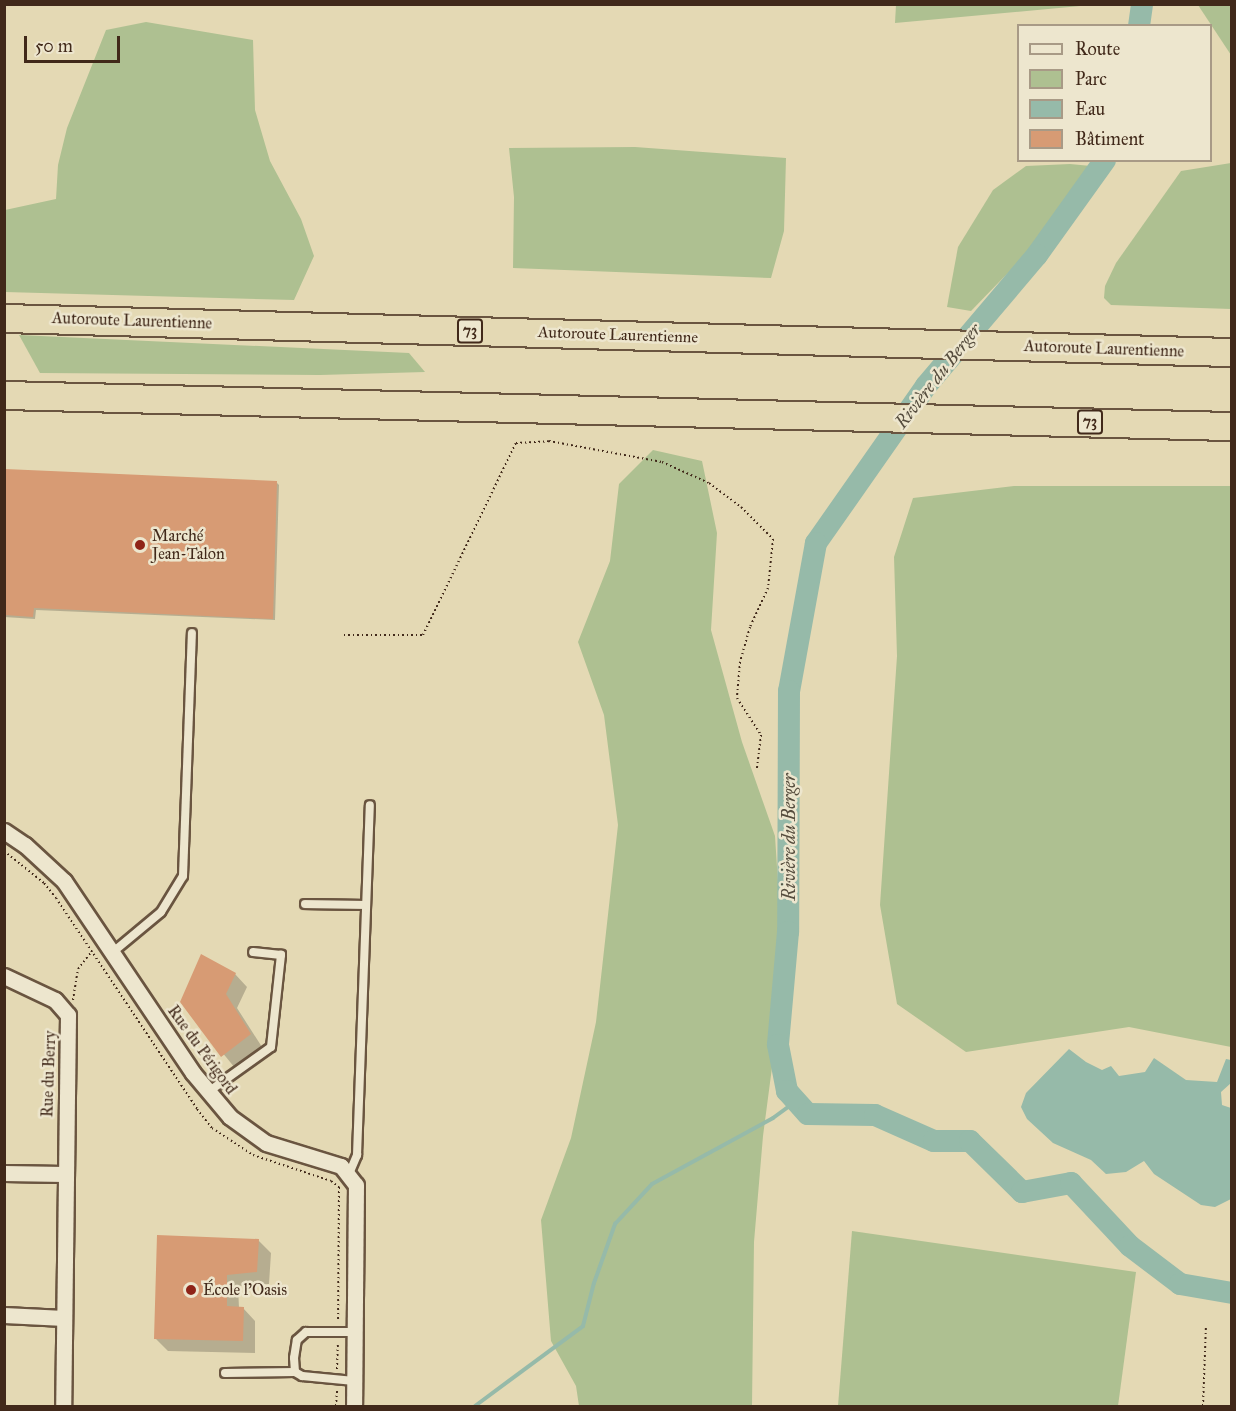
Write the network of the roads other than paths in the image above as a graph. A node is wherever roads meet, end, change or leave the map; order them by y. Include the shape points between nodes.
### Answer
1 (4, 318) edge
2 (1232, 352) edge
3 (4, 395) edge
4 (1232, 426) edge
5 (192, 633) dead end
6 (370, 805) dead end
7 (4, 831) edge
8 (305, 904) dead end
9 (364, 905) junction
10 (113, 952) junction
11 (252, 952) dead end
12 (4, 976) edge
13 (208, 1092) junction
14 (4, 1173) edge
15 (64, 1174) junction
16 (349, 1174) junction
17 (4, 1315) edge
18 (64, 1318) junction
19 (355, 1332) junction
20 (295, 1372) junction
21 (225, 1373) dead end
22 (354, 1381) junction
23 (63, 1407) edge
24 (354, 1407) edge

1 - 2 highway, Autoroute Laurentienne / 73
3 - 4 highway, 73
5 - 10 lane via 183,876 161,912
6 - 9 lane
7 - 10 street, Rue du Périgord via 26,845 64,881
8 - 9 lane
9 - 16 lane via 357,1150
10 - 13 street, Rue du Périgord
11 - 13 lane via 281,955 271,1047
12 - 15 street, Rue du Berry via 55,1000 68,1015
13 - 16 street, Rue du Périgord via 230,1117 266,1143 341,1166
14 - 15 street
15 - 18 street, Rue du Berry
16 - 19 street via 358,1198
17 - 18 street
18 - 23 street, Rue du Berry
19 - 20 lane via 306,1332 294,1347
19 - 22 street
20 - 21 lane
20 - 22 lane
22 - 24 street

